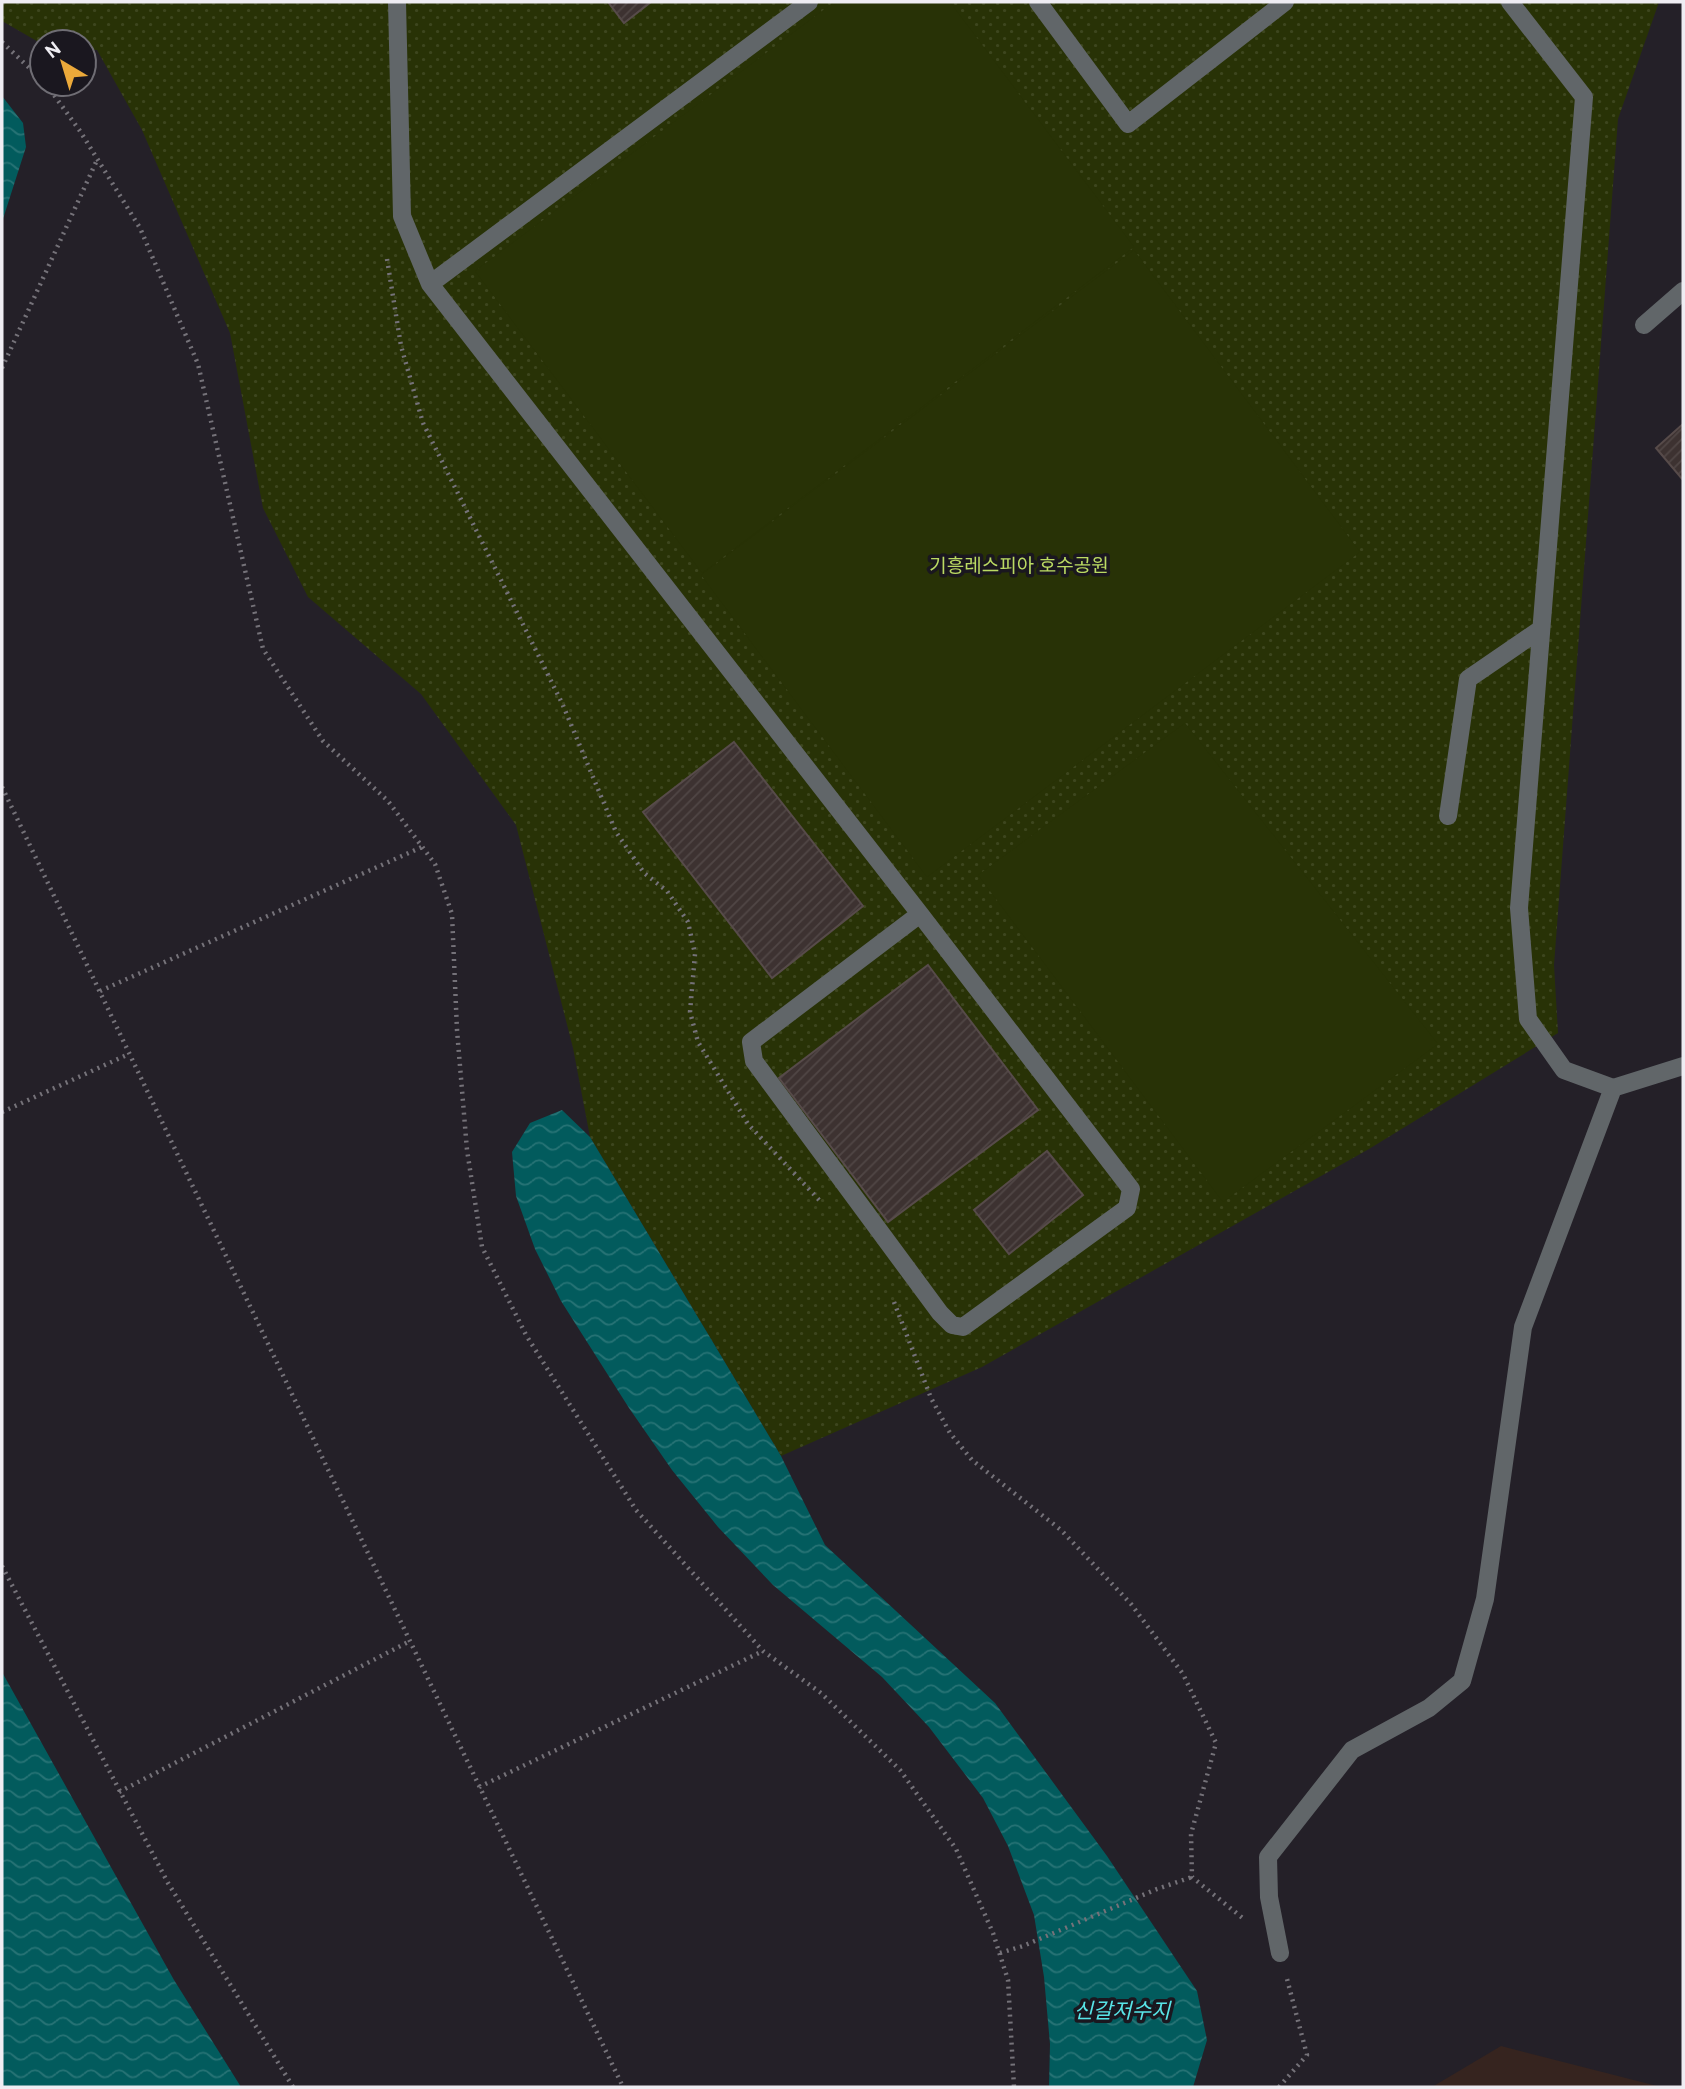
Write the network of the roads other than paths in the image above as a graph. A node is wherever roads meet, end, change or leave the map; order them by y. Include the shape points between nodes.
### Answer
1 (397, 2) edge
2 (809, 2) edge
3 (1038, 2) edge
4 (1285, 2) edge
5 (1510, 2) edge
6 (429, 284) junction
7 (1683, 291) edge
8 (1644, 325) dead end
9 (1541, 629) junction
10 (1448, 817) dead end
11 (920, 914) junction
12 (1683, 1066) edge
13 (1613, 1088) junction
14 (1280, 1953) dead end

1 - 6 street via 402,216
2 - 6 street
3 - 4 street via 1128,124
5 - 9 street via 1584,97
6 - 11 street
7 - 8 street
9 - 10 street via 1468,679
9 - 13 street via 1518,908 1528,1019 1564,1070
11 - 11 street via 1131,1189 1127,1208 963,1327 951,1325 940,1313 754,1061 751,1042
12 - 13 street
13 - 14 street via 1523,1327 1485,1599 1462,1681 1429,1708 1352,1750 1268,1857 1269,1897

